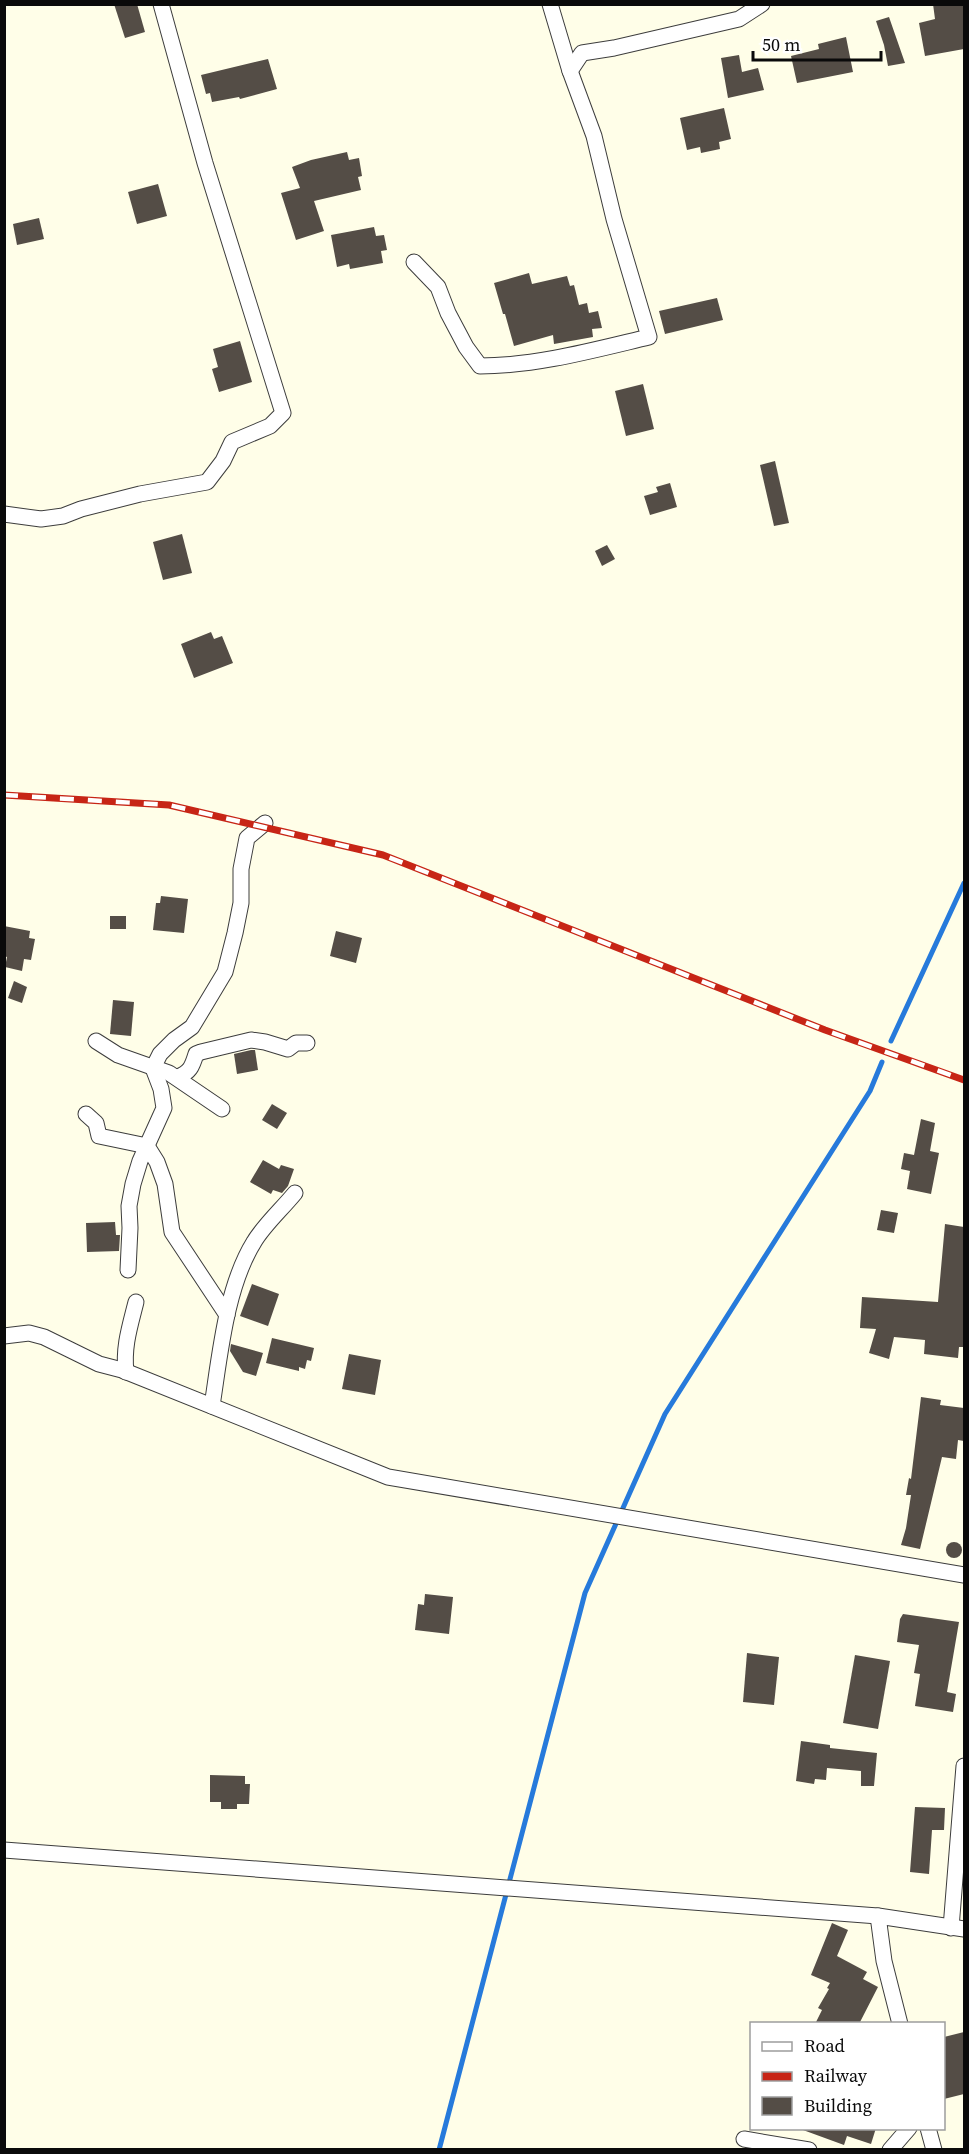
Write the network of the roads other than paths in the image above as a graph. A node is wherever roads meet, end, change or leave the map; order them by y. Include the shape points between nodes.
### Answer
1 (161, 4) edge
2 (550, 4) edge
3 (762, 4) edge
4 (570, 71) junction
5 (414, 262) dead end
6 (4, 514) edge
7 (265, 823) dead end
8 (96, 1041) dead end
9 (307, 1043) dead end
10 (153, 1068) junction
11 (178, 1077) junction
12 (222, 1109) dead end
13 (86, 1114) dead end
14 (147, 1146) junction
15 (295, 1193) dead end
16 (128, 1270) dead end
17 (136, 1302) dead end
18 (227, 1315) junction
19 (4, 1336) edge
20 (126, 1372) junction
21 (212, 1406) junction
22 (964, 1575) edge
23 (964, 1766) edge
24 (4, 1850) edge
25 (878, 1916) junction
26 (958, 1929) edge
27 (899, 2022) edge
28 (907, 2130) edge
29 (929, 2130) edge
30 (744, 2139) dead end
31 (809, 2150) edge
32 (890, 2150) edge
33 (934, 2150) edge

1 - 6 street via 283,412 270,426 232,442 224,461 207,482 140,494 63,516 41,519
2 - 4 street
3 - 4 street via 739,19 582,53
4 - 5 street via 594,136 649,337 589,352 480,366 462,339 438,287
7 - 10 street via 247,838 241,869 241,903 225,972 192,1027 160,1054
8 - 10 street via 118,1055
9 - 11 street via 296,1043 288,1049 251,1040 201,1052 196,1054 188,1073
10 - 11 street
10 - 14 street via 164,1108
11 - 12 street
13 - 14 street via 96,1123 99,1136
14 - 16 street via 129,1206
14 - 18 street via 158,1162 165,1184 172,1232
15 - 18 street via 254,1241 240,1269
17 - 20 street via 125,1346
18 - 21 street
19 - 20 street via 29,1333 44,1337 99,1364
20 - 21 street
21 - 22 street via 388,1477
23 - 26 street
24 - 25 street
25 - 26 street
25 - 27 street via 884,1961
28 - 32 street
29 - 33 street
30 - 31 street

